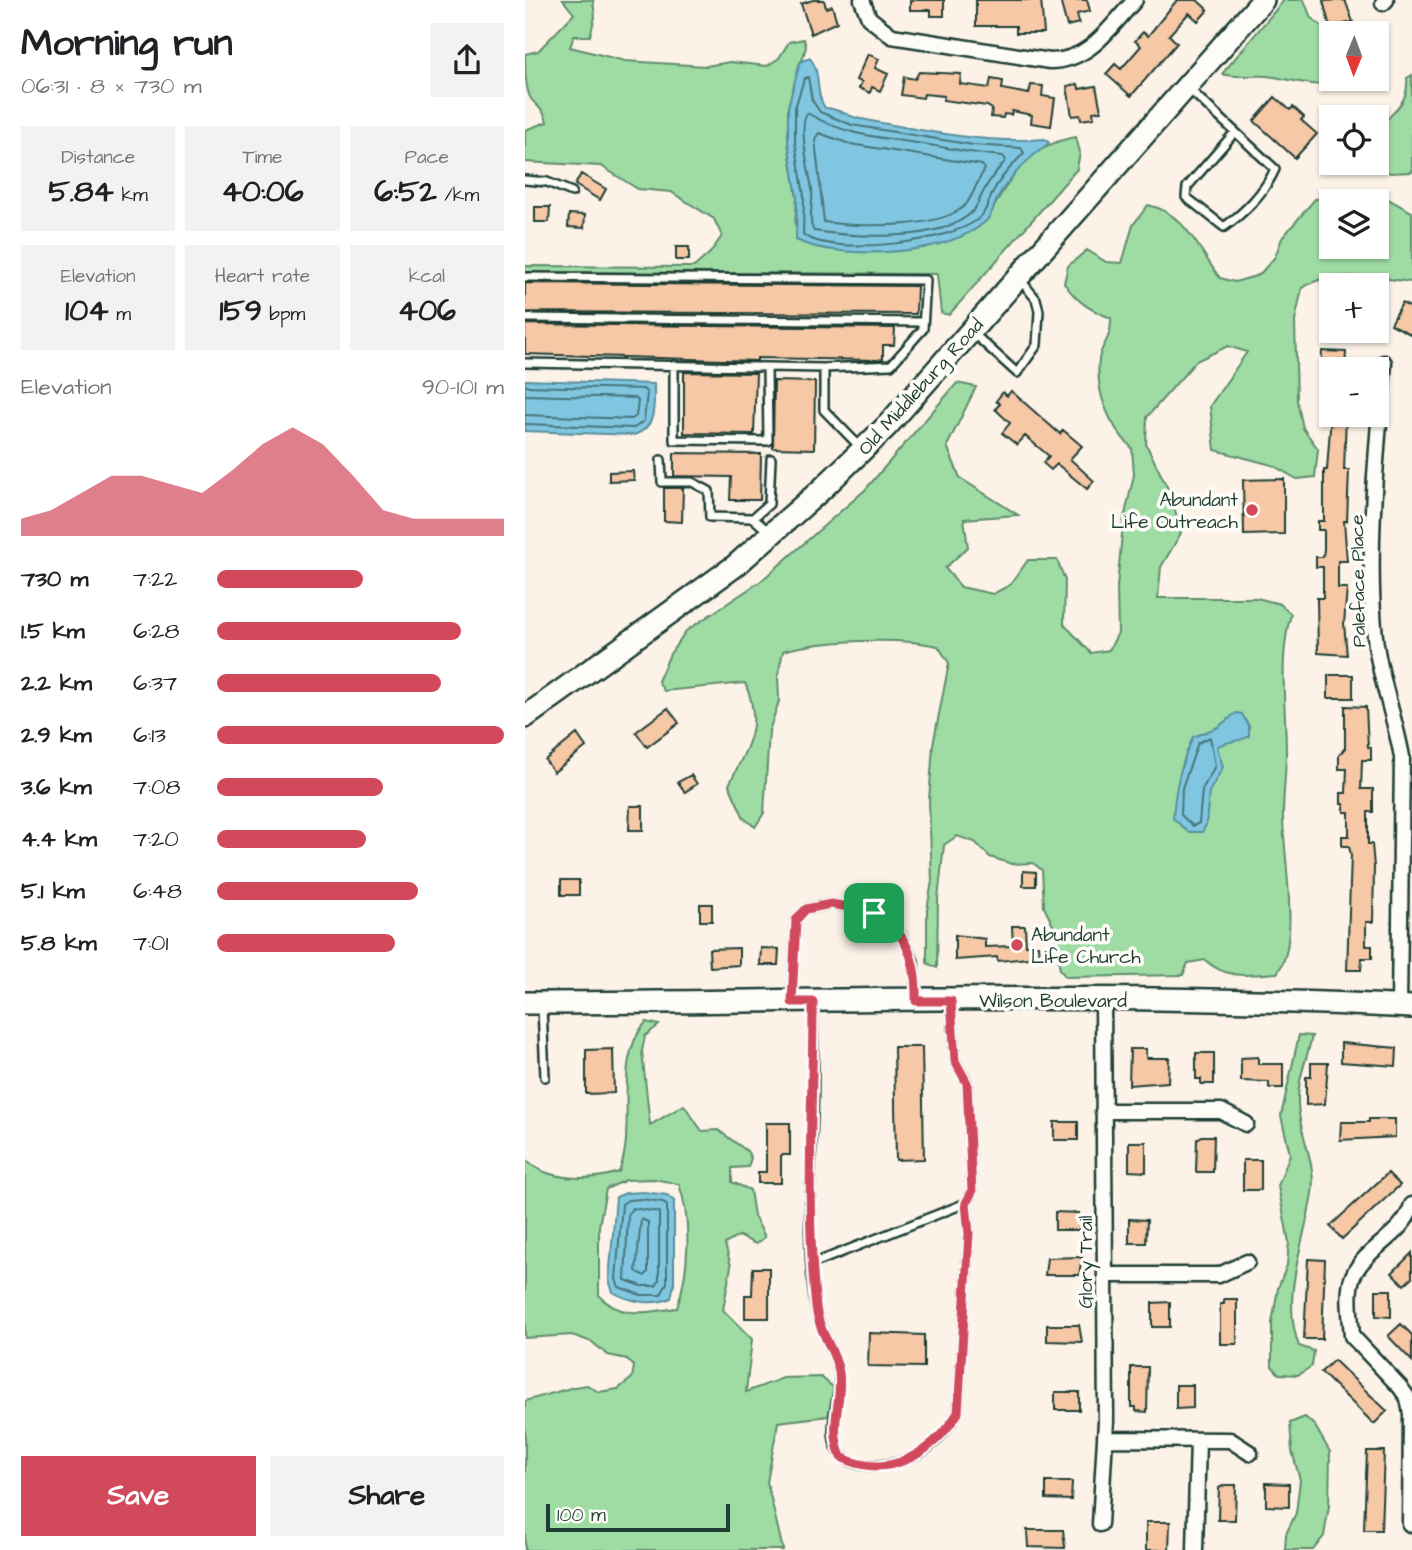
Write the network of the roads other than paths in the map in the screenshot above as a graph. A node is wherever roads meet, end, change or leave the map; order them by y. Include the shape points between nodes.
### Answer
1 (862, 0) edge
2 (1135, 0) edge
3 (1263, 0) edge
4 (1187, 87) junction
5 (1235, 132) junction
6 (525, 180) edge
7 (572, 192) dead end
8 (525, 276) edge
9 (1018, 277) junction
10 (525, 317) edge
11 (923, 322) junction
12 (971, 331) junction
13 (525, 363) edge
14 (674, 365) junction
15 (767, 367) junction
16 (824, 368) junction
17 (1381, 427) edge
18 (863, 449) junction
19 (772, 459) dead end
20 (661, 460) dead end
21 (753, 518) junction
22 (772, 535) junction
23 (527, 711) edge
24 (1103, 1000) junction
25 (916, 1001) junction
26 (951, 1001) junction
27 (802, 1002) junction
28 (534, 1003) edge
29 (1406, 1007) edge
30 (545, 1077) dead end
31 (1104, 1111) junction
32 (1246, 1124) dead end
33 (966, 1203) junction
34 (1412, 1205) edge
35 (1247, 1262) dead end
36 (812, 1264) junction
37 (1105, 1275) junction
38 (1105, 1438) junction
39 (1198, 1440) junction
40 (1250, 1453) dead end
41 (1100, 1524) dead end
42 (1410, 1524) dead end
43 (1195, 1550) edge

1 - 2 street via 877,26 907,41 1050,61 1089,49
3 - 4 main road, Old Middleburg Road
4 - 5 lane
4 - 9 main road, Old Middleburg Road
5 - 5 lane via 1275,169 1240,216 1224,227 1186,197 1187,187
6 - 7 lane via 547,182
8 - 11 lane via 926,280
9 - 12 main road, Old Middleburg Road
9 - 12 lane via 1036,299 1039,311 1037,345 1017,373
10 - 11 lane
11 - 16 lane via 923,329 888,367
12 - 18 main road, Old Middleburg Road
13 - 14 lane
14 - 15 lane
14 - 15 lane via 674,440 768,441
15 - 16 lane
16 - 18 lane via 824,410
17 - 29 street, Paleface Place via 1373,607 1377,654 1402,757
18 - 22 main road, Old Middleburg Road
19 - 21 lane via 769,504
20 - 21 lane via 661,482 692,482 709,491 710,517
21 - 22 lane
22 - 23 main road, Old Middleburg Road via 735,566
24 - 26 main road, Wilson Boulevard
24 - 29 main road, Wilson Boulevard
24 - 31 street, Glory Trail
25 - 26 main road, Wilson Boulevard
25 - 27 main road, Wilson Boulevard
25 - 27 lane via 914,961 902,936 874,913 831,904 806,909 796,920
26 - 33 lane via 955,1061 967,1083 972,1192
27 - 28 main road, Wilson Boulevard
27 - 36 lane via 813,1110
28 - 30 lane
31 - 32 street via 1221,1111
31 - 37 street, Glory Trail
33 - 36 lane
33 - 36 lane via 969,1234 958,1413 944,1435 921,1454 866,1467 841,1457 834,1422 839,1375 816,1311
34 - 42 street via 1401,1226 1361,1265 1351,1289 1352,1336 1408,1398
35 - 37 street via 1219,1275
37 - 38 street, Glory Trail
38 - 39 street
38 - 41 street, Glory Trail
39 - 40 street via 1230,1440
39 - 43 street

